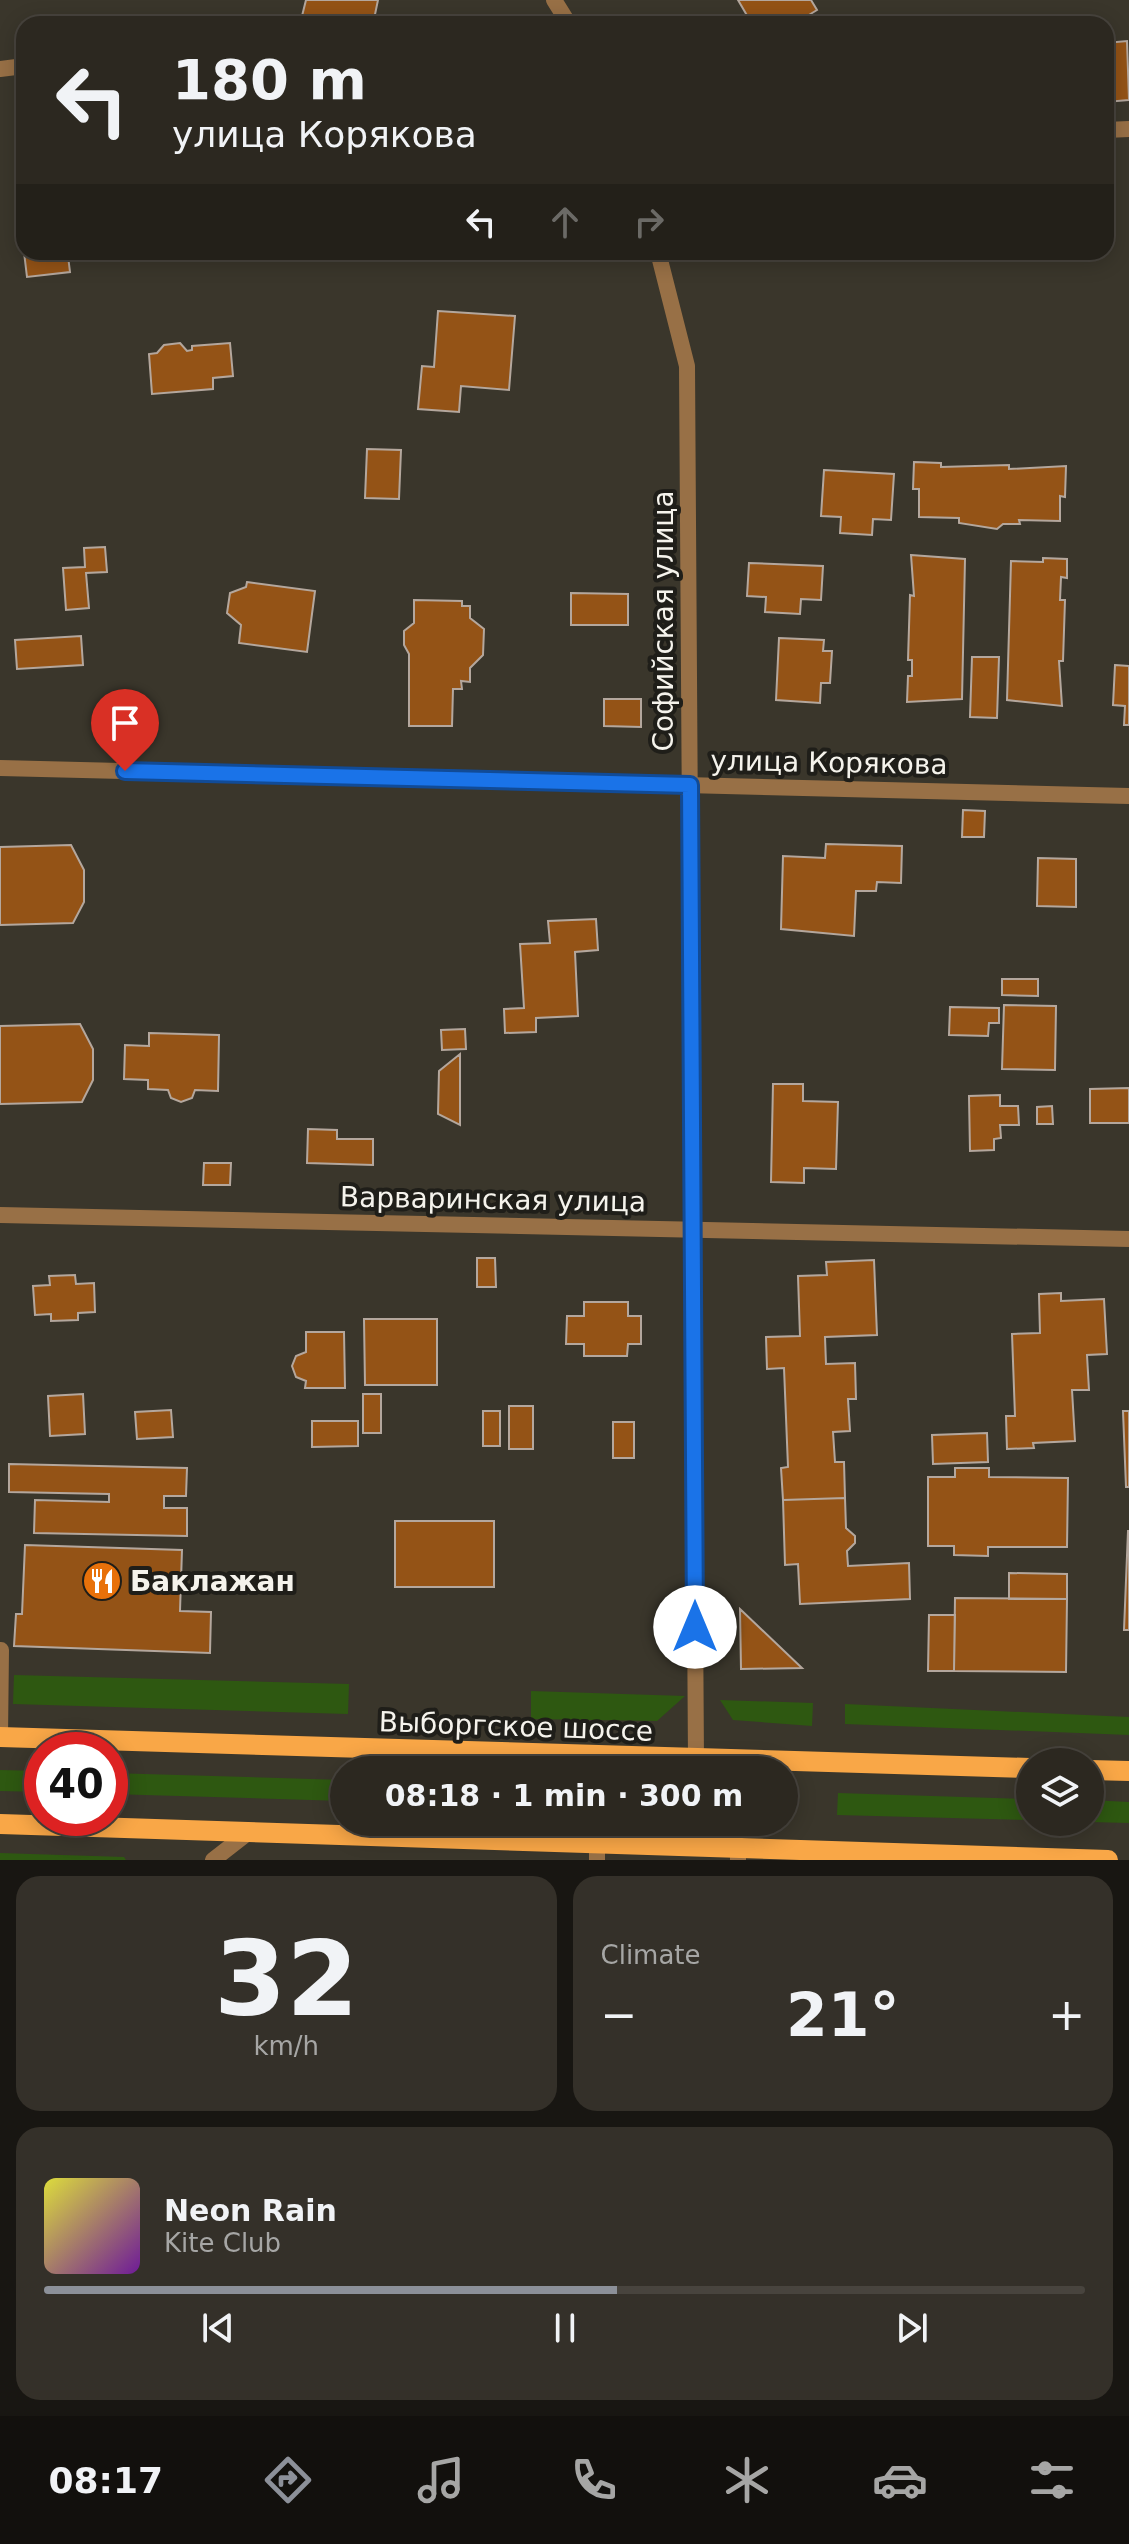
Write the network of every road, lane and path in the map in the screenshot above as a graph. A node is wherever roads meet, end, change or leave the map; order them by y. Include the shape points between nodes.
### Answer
1 (660, 260) edge
2 (0, 768) edge
3 (690, 785) junction
4 (1129, 796) edge
5 (0, 1215) edge
6 (692, 1230) junction
7 (1129, 1239) edge
8 (1, 1650) edge
9 (0, 1737) edge
10 (440, 1756) edge
11 (694, 1756) edge
12 (798, 1767) edge
13 (1016, 1768) edge
14 (1104, 1770) edge
15 (1129, 1771) edge
16 (0, 1824) edge
17 (249, 1832) junction
18 (597, 1851) edge
19 (738, 1853) edge
20 (213, 1860) edge
21 (1102, 1860) edge
22 (1108, 1860) edge

1 - 3 street, Софийская улица via 687,366
2 - 3 street, улица Корякова
3 - 4 street, улица Корякова
3 - 6 street, Софийская улица
5 - 6 street, Варваринская улица
6 - 7 street, Варваринская улица
6 - 11 street, Софийская улица
8 - 9 street
9 - 10 main road, Выборгское шоссе
12 - 13 main road, Выборгское шоссе
14 - 15 main road
16 - 17 main road
17 - 18 main road
17 - 20 street
18 - 19 main road
19 - 21 main road
21 - 22 main road

